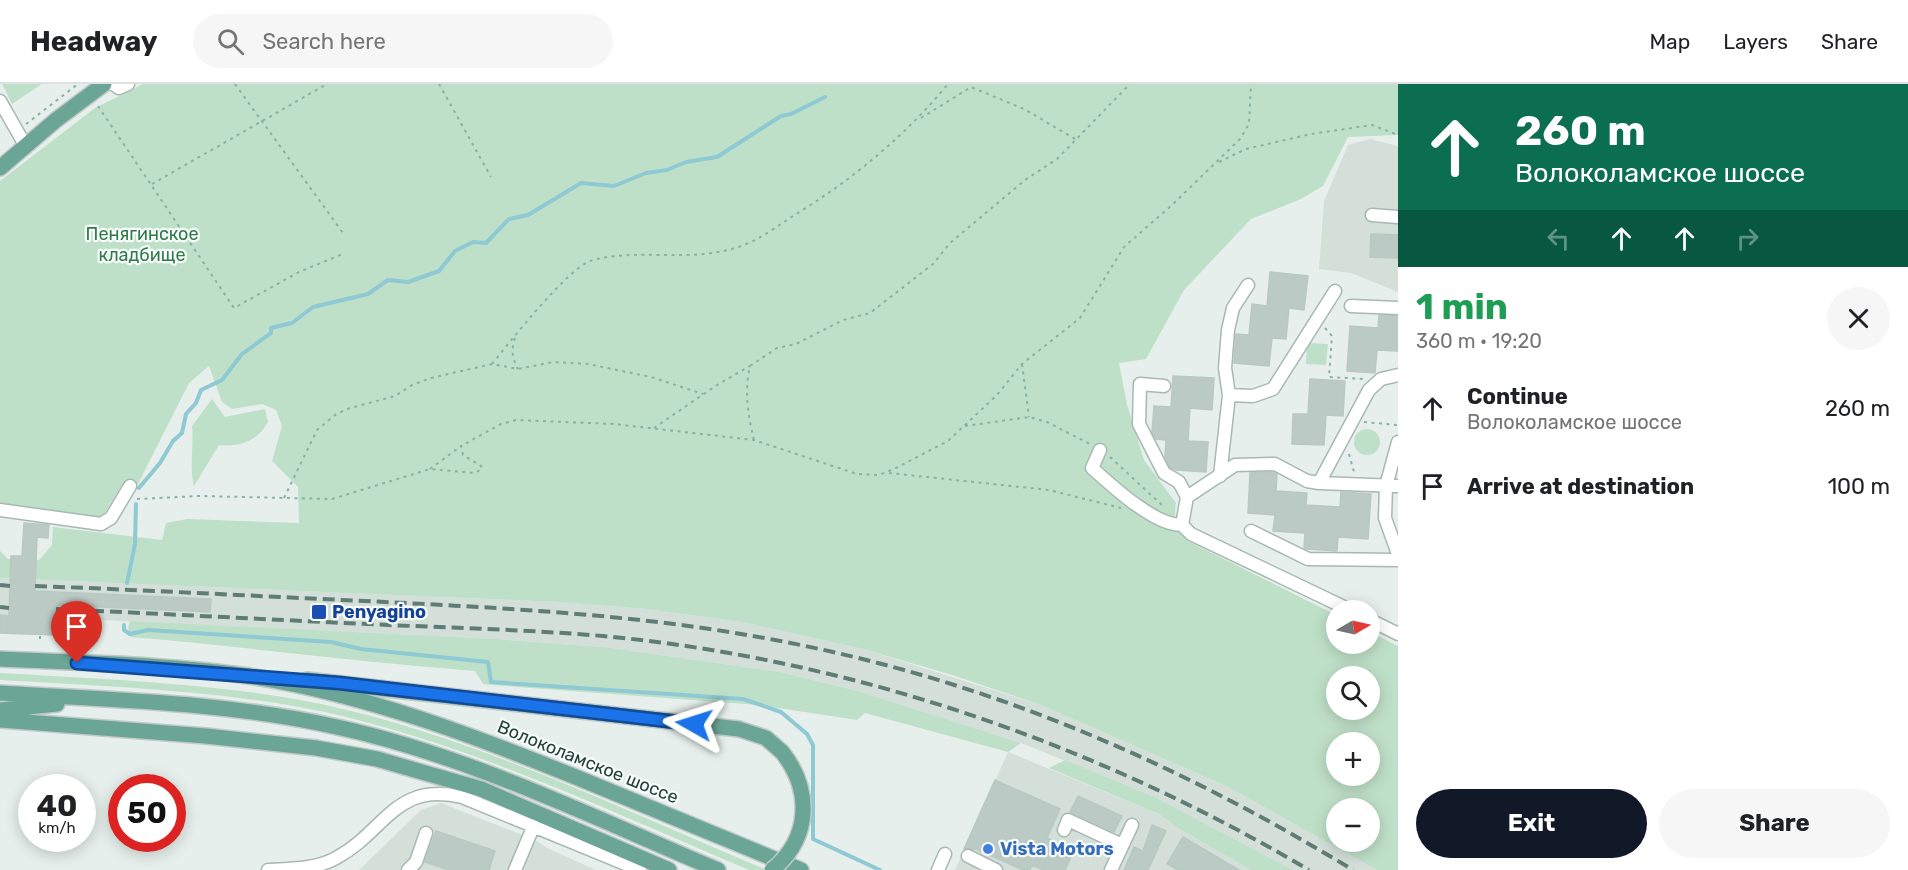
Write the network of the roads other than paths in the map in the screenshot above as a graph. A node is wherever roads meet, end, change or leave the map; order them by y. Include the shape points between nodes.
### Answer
1 (104, 84) edge
2 (113, 84) edge
3 (128, 84) edge
4 (0, 101) edge
5 (25, 145) junction
6 (0, 168) edge
7 (1372, 215) dead end
8 (1398, 217) edge
9 (1248, 285) dead end
10 (1335, 291) dead end
11 (1351, 306) dead end
12 (1398, 308) edge
13 (1398, 375) edge
14 (1164, 386) dead end
15 (1228, 395) junction
16 (1398, 442) edge
17 (1100, 450) road end
18 (1220, 476) junction
19 (1319, 483) junction
20 (130, 486) dead end
21 (1392, 486) edge
22 (1187, 497) junction
23 (0, 510) edge
24 (1187, 530) junction
25 (1251, 531) dead end
26 (1398, 554) edge
27 (1398, 560) edge
28 (1330, 600) edge
29 (1380, 625) edge
30 (1398, 633) edge
31 (0, 658) edge
32 (250, 676) junction
33 (0, 693) edge
34 (110, 700) junction
35 (0, 710) edge
36 (0, 720) edge
37 (534, 825) junction
38 (1132, 825) dead end
39 (1064, 830) dead end
40 (426, 833) dead end
41 (1122, 845) junction
42 (673, 851) junction
43 (945, 854) dead end
44 (968, 856) dead end
45 (636, 869) edge
46 (268, 870) edge
47 (408, 870) edge
48 (515, 870) edge
49 (669, 870) edge
50 (698, 870) edge
51 (718, 870) edge
52 (772, 870) edge
53 (801, 870) edge
54 (938, 870) edge
55 (996, 870) edge
56 (1111, 870) edge

1 - 5 main road
2 - 3 street via 119,88
4 - 5 street
5 - 6 main road
7 - 8 street
9 - 15 street via 1233,308 1228,330
10 - 15 street via 1273,389 1253,396
11 - 12 street
13 - 19 street via 1380,380 1369,390
14 - 22 street via 1140,384 1139,424 1164,474 1179,482
15 - 18 street
16 - 21 street
17 - 24 street via 1092,468 1153,515
18 - 19 street via 1243,463 1275,464
18 - 22 street
19 - 21 street
20 - 23 street via 111,518 101,524
21 - 26 street via 1385,518
22 - 24 street
24 - 28 street
25 - 27 street via 1308,559
29 - 30 street
31 - 32 main road, Волоколамское шоссе
32 - 52 main road, bridge via 739,729 766,738 794,766 804,814 794,845
32 - 53 main road, Волоколамское шоссе via 343,696 443,726 525,755
33 - 34 main road
34 - 35 main road
34 - 42 main road via 283,716 387,739 546,797
36 - 49 main road via 206,736 377,759 481,789
37 - 45 street
37 - 46 street via 446,793 412,797 357,845 334,859
37 - 48 street
38 - 41 street
39 - 41 street via 1068,820
40 - 47 street via 416,862
41 - 56 street
42 - 50 street
42 - 51 main road
43 - 54 street
44 - 55 street

